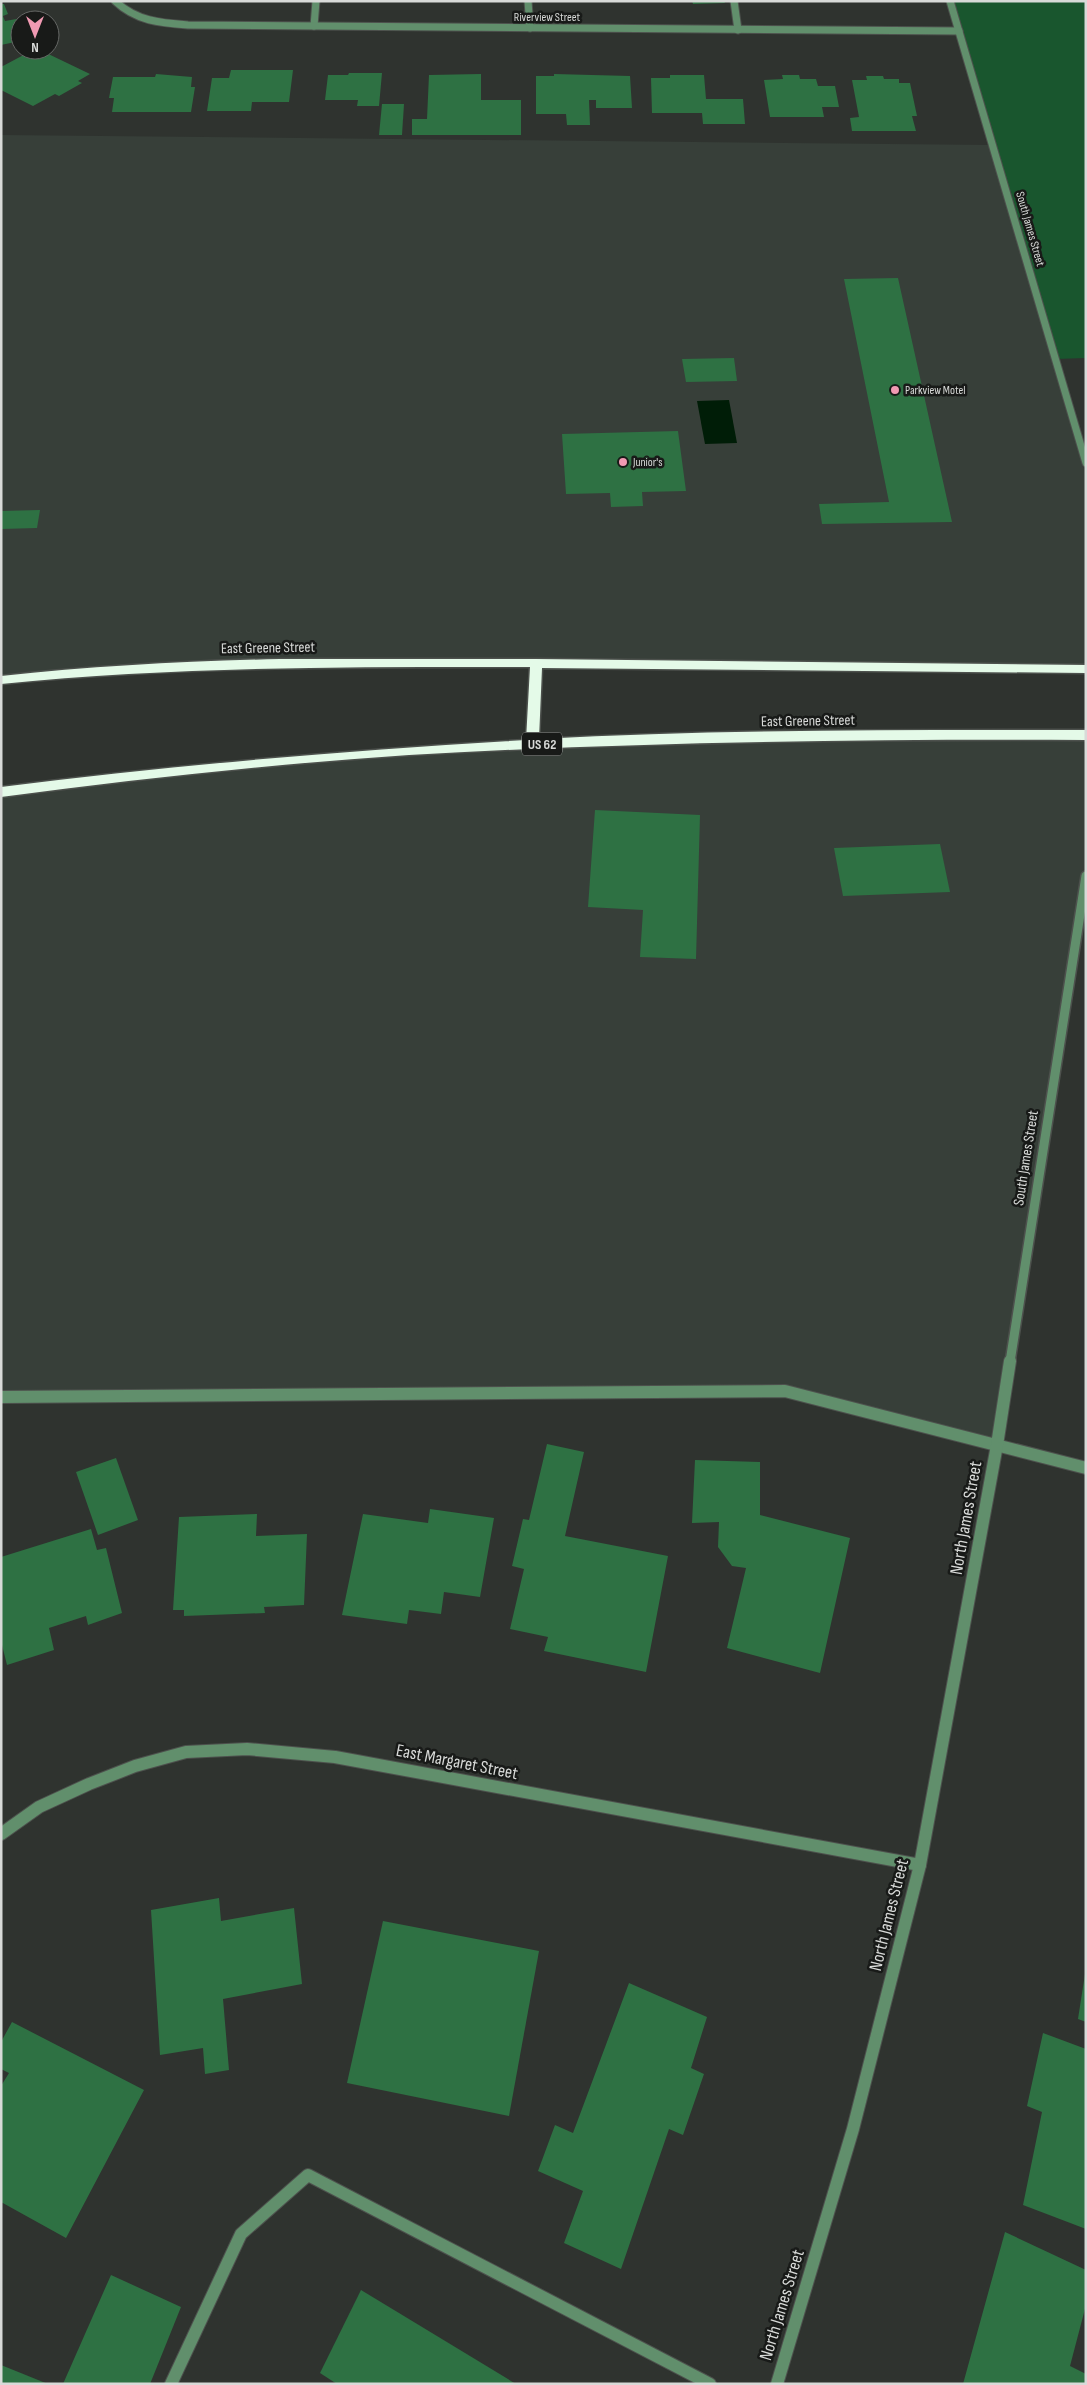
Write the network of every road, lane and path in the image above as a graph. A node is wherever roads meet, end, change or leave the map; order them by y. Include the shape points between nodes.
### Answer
1 (115, 1) edge
2 (316, 1) edge
3 (528, 1) edge
4 (734, 1) edge
5 (950, 1) edge
6 (314, 26) junction
7 (530, 28) junction
8 (738, 30) junction
9 (959, 31) junction
10 (1086, 463) edge
11 (536, 663) junction
12 (1086, 670) edge
13 (1, 680) edge
14 (1086, 735) edge
15 (532, 745) junction
16 (1, 792) edge
17 (1086, 876) edge
18 (1, 1398) edge
19 (997, 1445) junction
20 (1086, 1468) edge
21 (1, 1834) edge
22 (920, 1865) junction
23 (171, 2384) edge
24 (710, 2384) edge
25 (777, 2384) edge

1 - 6 street, Riverview Street via 135,17 156,23
2 - 6 street
3 - 7 street
4 - 8 street
5 - 9 street, South James Street
6 - 7 street, Riverview Street
7 - 8 street, Riverview Street
8 - 9 street, Riverview Street
9 - 10 street, South James Street
11 - 12 highway, East Greene Street
11 - 13 highway, East Greene Street via 195,666
11 - 15 highway
14 - 15 highway, East Greene Street / US 62 via 796,737
15 - 16 highway, East Greene Street / US 62 via 240,764
17 - 19 street, South James Street
18 - 19 street via 785,1391
19 - 20 street
19 - 22 street, North James Street
21 - 22 street, East Margaret Street via 39,1807 135,1766 186,1752 247,1749 335,1758
22 - 25 street, North James Street via 853,2129
23 - 24 street via 241,2234 308,2175

